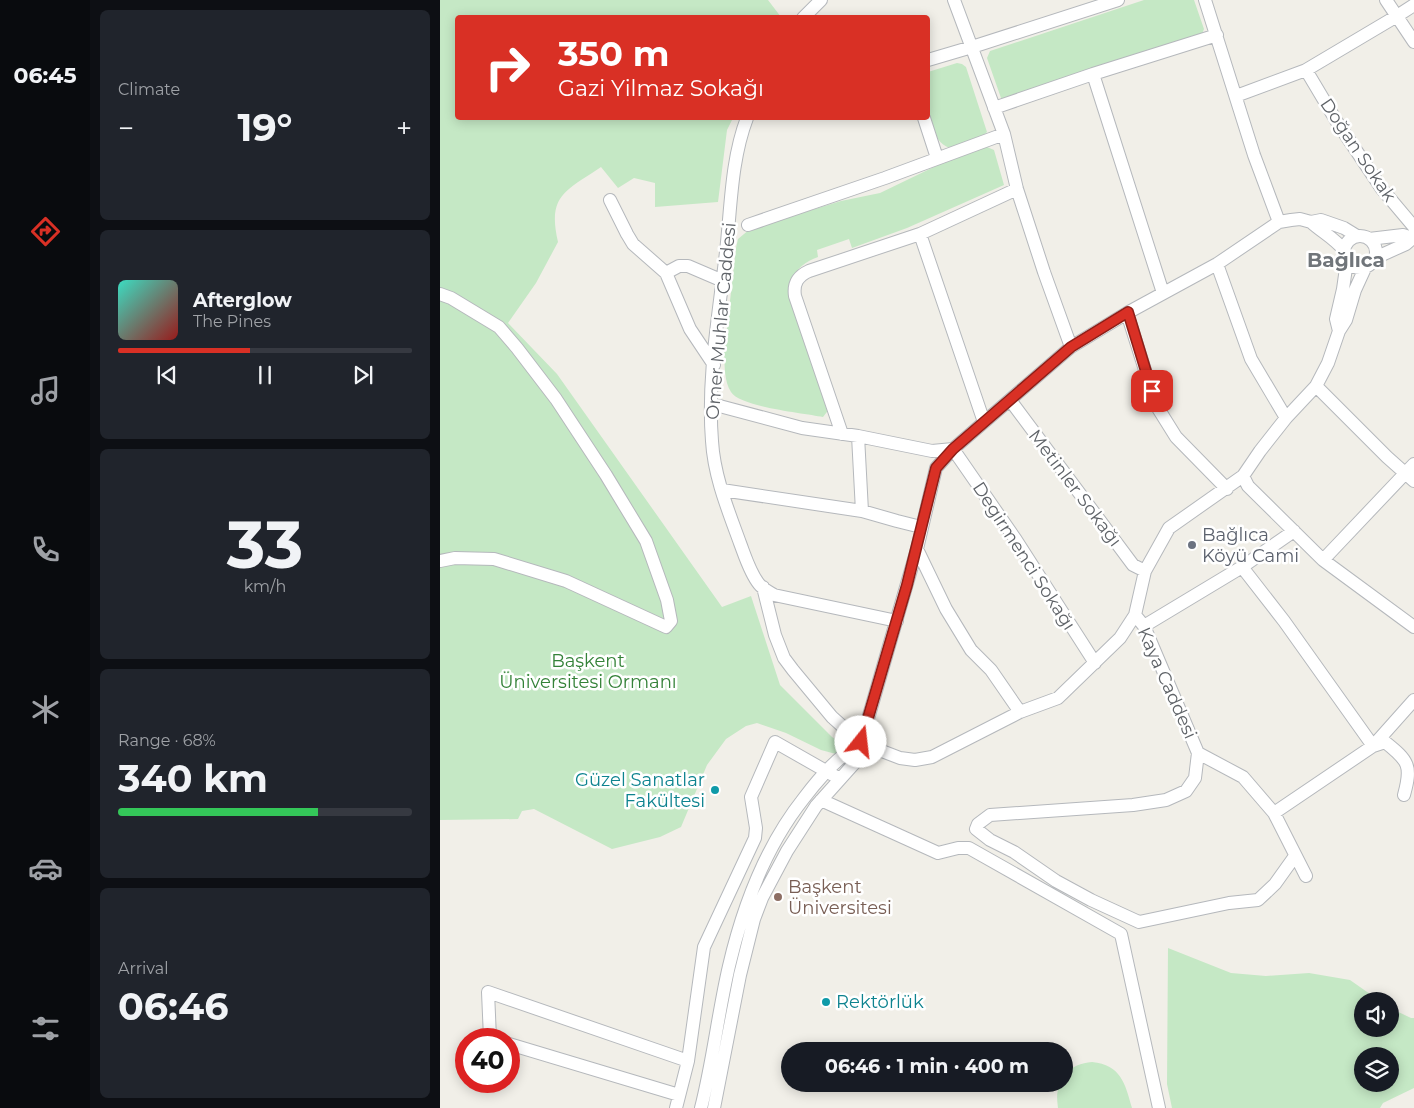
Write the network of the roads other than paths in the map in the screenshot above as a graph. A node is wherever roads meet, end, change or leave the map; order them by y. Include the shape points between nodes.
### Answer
1 (821, 0) edge
2 (954, 0) edge
3 (1118, 0) edge
4 (1205, 0) edge
5 (1386, 0) edge
6 (1414, 5) edge
7 (806, 15) edge
8 (1398, 16) junction
9 (1217, 35) junction
10 (1414, 42) edge
11 (972, 47) junction
12 (930, 59) edge
13 (1306, 70) junction
14 (1094, 74) junction
15 (1236, 96) junction
16 (994, 108) junction
17 (748, 120) edge
18 (925, 120) edge
19 (1004, 134) junction
20 (938, 158) junction
21 (1017, 189) junction
22 (610, 200) dead end
23 (1279, 222) junction
24 (1311, 222) junction
25 (748, 225) dead end
26 (920, 234) junction
27 (1413, 234) edge
28 (1364, 237) junction
29 (1346, 256) junction
30 (1371, 262) junction
31 (1217, 264) junction
32 (666, 273) junction
33 (723, 281) junction
34 (1163, 293) junction
35 (440, 294) edge
36 (1128, 312) junction
37 (1339, 331) junction
38 (1071, 347) junction
39 (714, 365) junction
40 (1316, 386) junction
41 (1010, 400) junction
42 (712, 404) junction
43 (1286, 418) junction
44 (984, 422) junction
45 (842, 434) junction
46 (858, 436) junction
47 (953, 449) junction
48 (1414, 464) edge
49 (1243, 476) junction
50 (1409, 477) edge
51 (1227, 489) junction
52 (722, 490) junction
53 (862, 511) junction
54 (922, 526) junction
55 (1294, 531) junction
56 (917, 548) junction
57 (1323, 560) junction
58 (440, 561) edge
59 (1242, 567) junction
60 (1145, 570) junction
61 (763, 587) junction
62 (1135, 615) junction
63 (897, 621) junction
64 (1144, 626) junction
65 (1414, 628) edge
66 (1095, 663) junction
67 (1414, 700) edge
68 (1020, 712) junction
69 (861, 742) junction
70 (1373, 746) junction
71 (1198, 753) junction
72 (827, 771) junction
73 (840, 779) junction
74 (1404, 795) dead end
75 (821, 800) junction
76 (1274, 813) junction
77 (1296, 856) junction
78 (1306, 876) dead end
79 (490, 1028) edge
80 (520, 1047) edge
81 (688, 1061) junction
82 (679, 1095) junction
83 (676, 1108) edge
84 (701, 1108) edge
85 (714, 1108) edge
86 (1158, 1108) edge

1 - 7 street
2 - 11 street
3 - 11 street
4 - 9 street
5 - 8 street
6 - 8 street
8 - 10 street
8 - 13 street
9 - 14 street
9 - 15 street
11 - 12 street
11 - 16 street
13 - 15 street
13 - 27 street, Doğan Sokak
14 - 16 street
14 - 34 street
15 - 23 street
16 - 19 street
17 - 33 street, Omer Muhlar Caddesi via 740,137 736,160
18 - 20 street
19 - 20 street
19 - 21 street
20 - 25 street
21 - 26 street
21 - 38 street
22 - 32 street via 634,244
23 - 24 street via 1300,219
23 - 31 street
24 - 28 street via 1321,220
24 - 29 street via 1335,240
26 - 44 street
26 - 45 street via 809,271 802,274 795,284 799,308
27 - 28 street
27 - 30 street via 1406,244
28 - 29 street via 1350,239
28 - 30 street via 1375,245
29 - 30 street via 1354,266
29 - 37 street via 1336,319
30 - 37 street via 1354,290 1346,320
31 - 34 street
31 - 43 street via 1251,359
32 - 33 street via 679,266 688,266
32 - 39 street via 690,329
33 - 39 street, Omer Muhlar Caddesi
34 - 36 street
35 - 58 street via 499,327 556,399 646,541 671,621 666,627 566,581 494,559
36 - 38 street
36 - 51 street via 1156,405 1176,437
37 - 40 street
38 - 41 street
39 - 42 street, Omer Muhlar Caddesi
40 - 43 street
40 - 50 street
41 - 44 street
41 - 60 street, Metinler Sokağı via 1133,565
42 - 45 street via 802,428
42 - 52 street, Omer Muhlar Caddesi via 713,456
43 - 49 street
44 - 47 street
45 - 46 street
46 - 47 street via 932,451
46 - 53 street
47 - 54 street via 936,468
47 - 66 street, Degirmenci Sokağı
48 - 50 street
49 - 51 street
49 - 55 street via 1248,486
50 - 57 street
51 - 60 street via 1169,528
52 - 53 street
52 - 61 street, Omer Muhlar Caddesi via 745,556
53 - 54 street
54 - 56 street
55 - 57 street
55 - 59 street
56 - 63 street
56 - 68 street via 946,609 971,650 991,670
57 - 65 street
59 - 64 street
59 - 70 street
60 - 62 street
61 - 63 street via 774,595
61 - 69 street via 784,658 832,717
62 - 64 street, Kaya Caddesi
62 - 66 street via 1120,638
63 - 69 street
64 - 71 street, Kaya Caddesi
66 - 68 street via 1058,698
67 - 70 street
68 - 69 street via 932,757 900,758
69 - 72 street
69 - 73 street via 859,758
70 - 74 street via 1385,742 1405,762 1409,781
70 - 76 street
71 - 76 street via 1243,777
71 - 77 street via 1195,778 1186,791 1166,800 1000,813 990,815 976,829 1056,881 1139,922 1258,900
72 - 73 street
72 - 81 street via 774,742 751,797 755,838 704,947
72 - 84 street via 780,831 744,908
73 - 75 street
75 - 85 street via 773,874 754,919
75 - 86 street via 938,853 969,848 1121,934
76 - 77 street
77 - 78 street
79 - 81 street via 488,992
80 - 82 street
81 - 82 street
82 - 83 street

